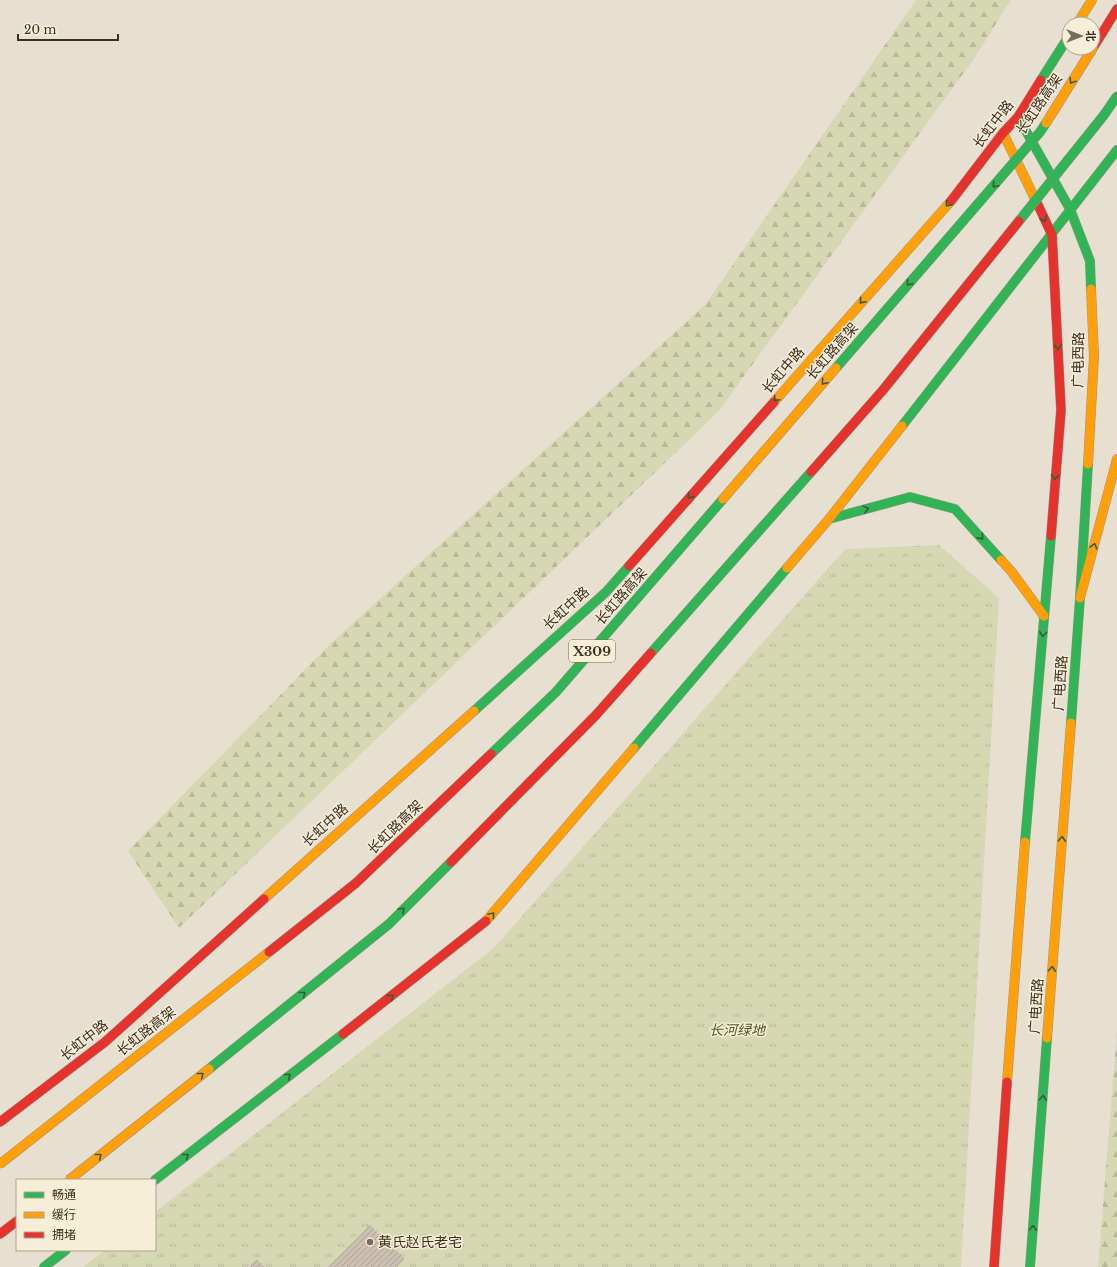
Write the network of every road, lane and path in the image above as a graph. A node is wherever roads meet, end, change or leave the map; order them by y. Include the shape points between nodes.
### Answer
1 (1092, 0) edge
2 (1117, 9) edge
3 (1082, 16) edge
4 (1101, 35) edge
5 (1061, 49) edge
6 (1088, 56) edge
7 (1117, 96) edge
8 (1018, 117) junction
9 (1003, 133) junction
10 (1117, 150) edge
11 (1070, 209) junction
12 (1052, 235) junction
13 (1117, 459) edge
14 (829, 519) junction
15 (1080, 598) junction
16 (1044, 616) junction
17 (0, 1122) edge
18 (0, 1164) edge
19 (70, 1179) edge
20 (156, 1179) edge
21 (16, 1222) edge
22 (0, 1234) edge
23 (65, 1251) edge
24 (44, 1267) edge
25 (994, 1267) edge
26 (1030, 1267) edge

1 - 3 main road
2 - 4 main road, 长虹路高架 / X309
5 - 8 main road, 长虹中路
6 -> 18 main road, 长虹路高架 / X309, bridge via 1040,132 556,692 356,884
19 -> 7 main road, bridge via 389,924 596,715 883,390
8 - 9 main road, 长虹中路
8 - 11 main road, 广电西路
9 -> 12 main road, 广电西路
9 -> 17 main road, 长虹中路 via 960,190 606,592 105,1042
10 - 11 main road
11 - 12 main road
11 - 15 main road, 广电西路 via 1090,261 1094,356
12 - 14 main road
12 -> 16 main road, 广电西路 via 1061,410
15 -> 13 main road
14 -> 16 main road via 910,497 955,509 1011,571
20 -> 14 main road via 485,923
26 -> 15 main road, 广电西路
16 -> 25 main road, 广电西路 via 1029,785
21 - 22 main road
23 - 24 main road

